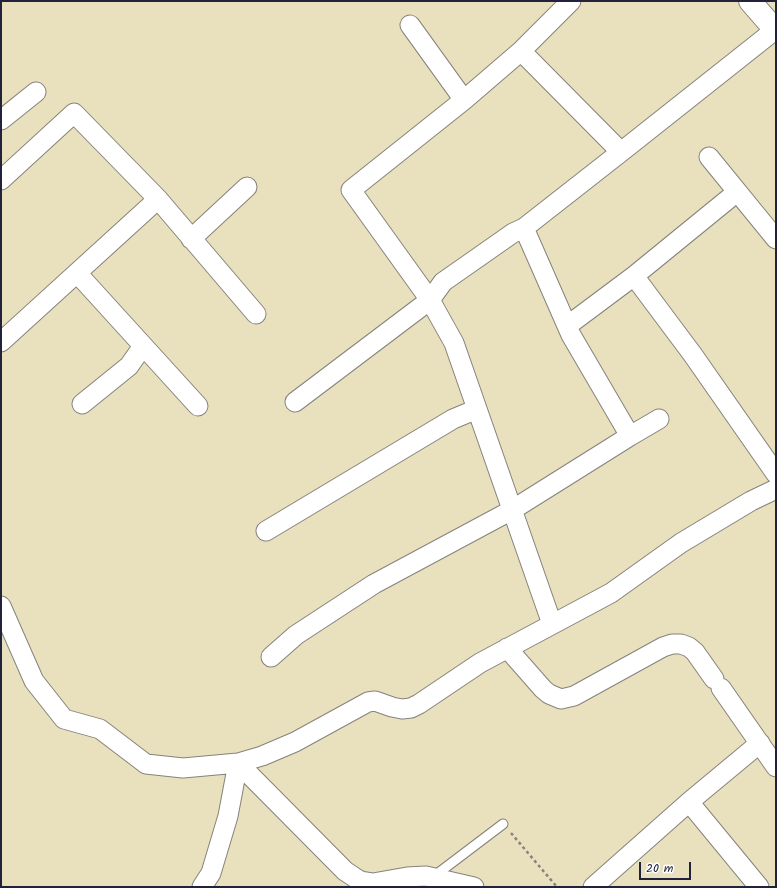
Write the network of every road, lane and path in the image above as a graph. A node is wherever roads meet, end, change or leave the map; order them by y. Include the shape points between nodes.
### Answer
1 (571, 1) edge
2 (750, 1) edge
3 (410, 25) dead end
4 (775, 30) edge
5 (521, 51) junction
6 (36, 92) dead end
7 (464, 100) junction
8 (1, 120) edge
9 (621, 152) junction
10 (709, 157) dead end
11 (1, 180) edge
12 (247, 187) dead end
13 (737, 192) junction
14 (158, 199) junction
15 (524, 228) junction
16 (192, 238) junction
17 (776, 239) edge
18 (76, 273) junction
19 (634, 276) junction
20 (430, 300) junction
21 (256, 314) dead end
22 (567, 326) junction
23 (1, 341) edge
24 (143, 346) junction
25 (295, 402) dead end
26 (82, 404) dead end
27 (198, 406) dead end
28 (477, 409) junction
29 (660, 419) dead end
30 (630, 436) junction
31 (776, 474) edge
32 (776, 489) edge
33 (512, 510) junction
34 (266, 531) dead end
35 (1, 606) edge
36 (552, 624) junction
37 (507, 648) junction
38 (271, 657) dead end
39 (760, 743) junction
40 (238, 763) junction
41 (776, 767) edge
42 (689, 802) junction
43 (503, 824) joint
44 (433, 877) junction
45 (202, 887) edge
46 (474, 887) edge
47 (557, 887) edge
48 (593, 887) edge
49 (760, 887) edge

1 - 5 street
2 - 4 street
3 - 7 street
4 - 9 street
5 - 7 street
5 - 9 street
6 - 8 street
7 - 20 street via 351,190
9 - 15 street
10 - 13 street
11 - 14 street via 74,113
12 - 16 street
13 - 17 street
13 - 19 street
14 - 16 street
14 - 18 street
15 - 20 street via 513,232 443,282
15 - 22 street
16 - 21 street
18 - 23 street
18 - 24 street
19 - 22 street
19 - 31 street
20 - 25 street
20 - 28 street via 454,343
22 - 30 street
24 - 26 street via 129,366
24 - 27 street
28 - 33 street
28 - 34 street via 453,419
29 - 30 street
30 - 33 street
32 - 36 street via 681,543 611,593
33 - 36 street
33 - 38 street via 374,584 296,635
35 - 40 street via 34,680 64,719 100,729 146,764 183,768
36 - 37 street
37 - 39 street via 543,689 561,699 574,696 663,647 672,644 689,647
37 - 40 street via 411,708 402,709 375,701 368,702 295,742
39 - 41 street
39 - 42 street
40 - 44 street via 345,871 357,879 373,883 407,877
40 - 45 street via 226,823 211,872
42 - 48 street
42 - 49 street
43 - 44 lane
43 - 47 path
44 - 46 street

